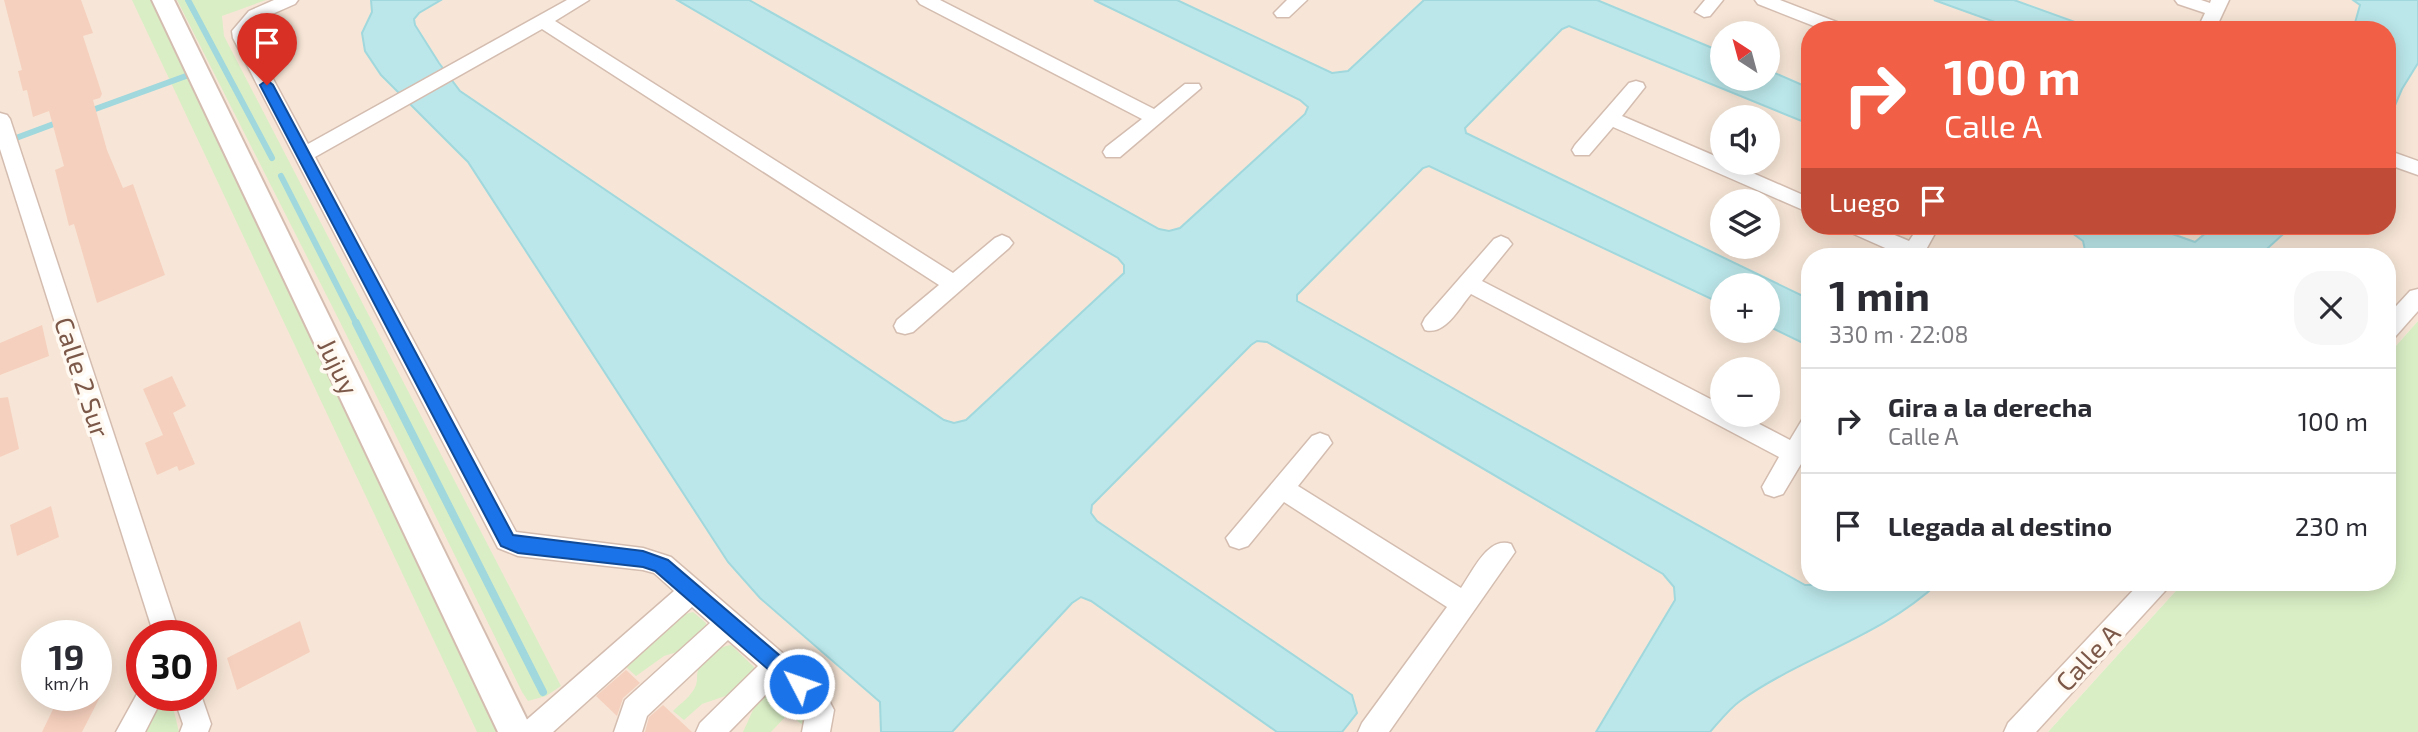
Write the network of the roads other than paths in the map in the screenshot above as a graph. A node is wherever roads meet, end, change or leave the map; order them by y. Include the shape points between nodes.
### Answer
1 (163, 0) edge
2 (289, 0) edge
3 (580, 0) edge
4 (926, 0) edge
5 (1298, 0) edge
6 (1764, 0) edge
7 (2184, 0) edge
8 (2217, 5) edge
9 (1283, 13) dead end
10 (542, 21) junction
11 (1818, 21) edge
12 (1636, 87) dead end
13 (1192, 88) dead end
14 (1156, 118) junction
15 (1610, 118) junction
16 (2, 130) edge
17 (1582, 150) dead end
18 (1113, 152) dead end
19 (304, 155) junction
20 (2396, 160) edge
21 (2418, 168) edge
22 (1801, 202) edge
23 (1872, 235) edge
24 (1002, 243) dead end
25 (1501, 244) dead end
26 (1898, 248) edge
27 (1468, 283) junction
28 (954, 284) junction
29 (2418, 297) edge
30 (2396, 321) edge
31 (1433, 324) dead end
32 (905, 326) dead end
33 (1801, 442) edge
34 (1320, 443) dead end
35 (1794, 453) junction
36 (1774, 486) dead end
37 (1282, 488) junction
38 (1239, 538) dead end
39 (1502, 552) dead end
40 (692, 591) junction
41 (2149, 591) edge
42 (1465, 604) junction
43 (161, 620) edge
44 (728, 623) junction
45 (777, 665) junction
46 (141, 711) edge
47 (193, 711) edge
48 (130, 732) edge
49 (194, 732) edge
50 (516, 732) edge
51 (533, 732) edge
52 (628, 732) edge
53 (709, 732) edge
54 (816, 732) edge
55 (1372, 732) edge
56 (2018, 732) edge

1 - 50 street, Jujuy
2 - 19 street via 255,15 241,31
3 - 10 street
4 - 14 street
5 - 9 street
6 - 11 street
7 - 8 street
10 - 19 street
10 - 28 street
12 - 15 street
13 - 14 street
14 - 18 street
15 - 17 street
15 - 22 street
16 - 43 street, Calle 2 Sur
19 - 40 street via 507,540 643,559 662,565
20 - 21 street
23 - 26 street
24 - 28 street
25 - 27 street
27 - 31 street
27 - 35 street
28 - 32 street
29 - 30 street
33 - 35 street
34 - 37 street
35 - 36 street
37 - 38 street
37 - 42 street
39 - 42 street
40 - 44 street
40 - 51 street
41 - 56 street, Calle A
42 - 55 street
44 - 45 street
44 - 52 street via 635,709
45 - 53 street
45 - 54 street via 812,696 820,710
46 - 48 street
47 - 49 street via 197,724

